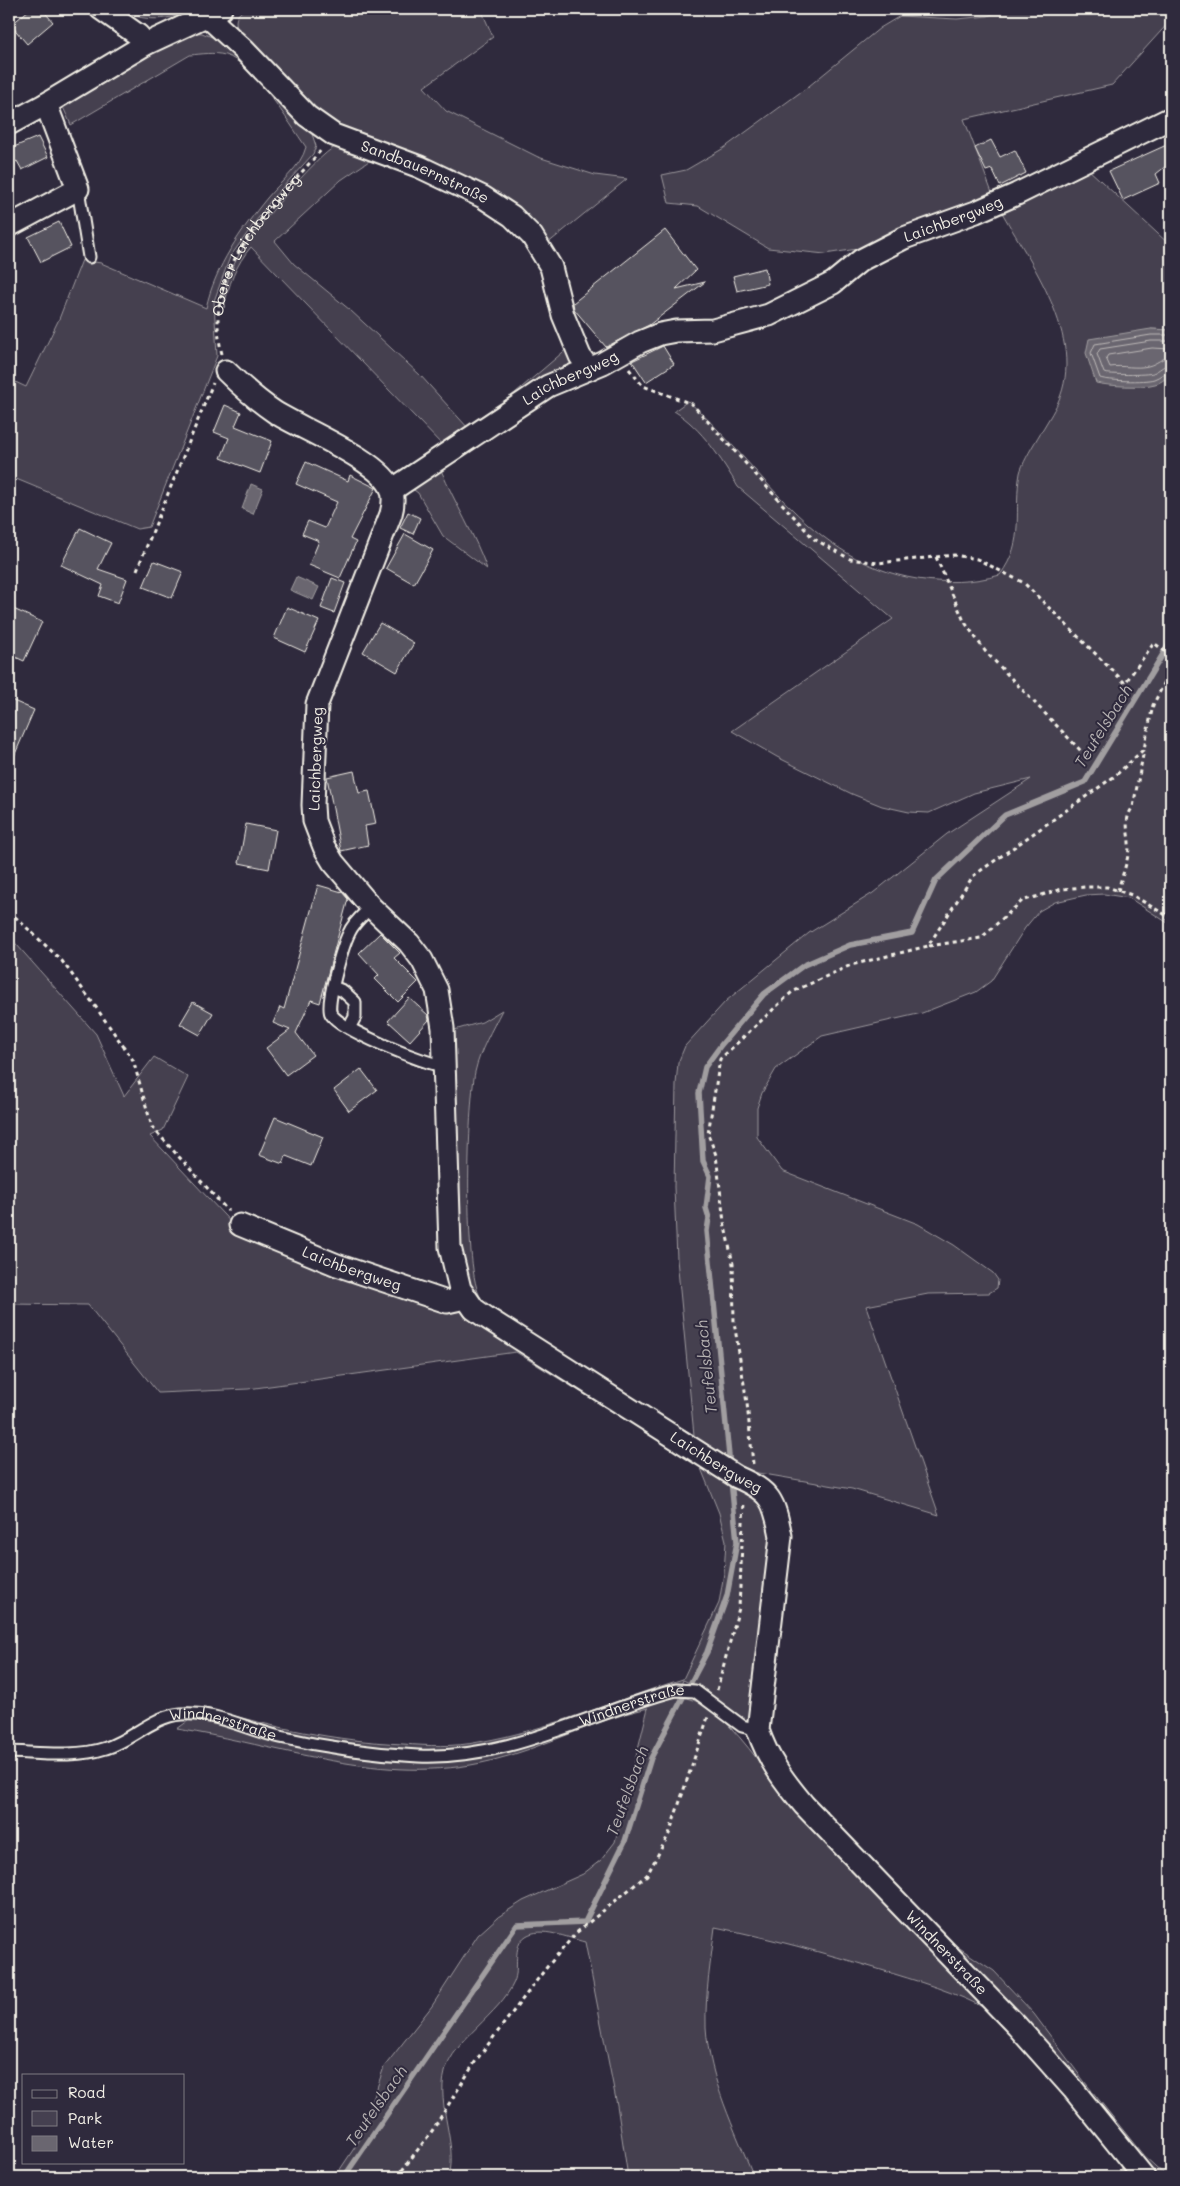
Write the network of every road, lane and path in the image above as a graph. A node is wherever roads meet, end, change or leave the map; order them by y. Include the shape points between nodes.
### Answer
1 (101, 9) edge
2 (214, 12) edge
3 (146, 44) junction
4 (46, 104) junction
5 (1171, 118) edge
6 (9, 124) edge
7 (334, 135) junction
8 (78, 189) junction
9 (9, 226) edge
10 (89, 257) dead end
11 (618, 355) junction
12 (589, 369) junction
13 (226, 371) junction
14 (392, 490) junction
15 (936, 557) junction
16 (137, 570) dead end
17 (1171, 656) edge
18 (1171, 670) edge
19 (1144, 749) junction
20 (1080, 751) dead end
21 (1118, 891) junction
22 (371, 907) junction
23 (9, 911) edge
24 (1171, 918) edge
25 (928, 946) junction
26 (333, 987) junction
27 (349, 1028) junction
28 (444, 1066) junction
29 (240, 1225) joint
30 (465, 1298) junction
31 (736, 1475) junction
32 (714, 1704) junction
33 (758, 1730) junction
34 (9, 1752) edge
35 (398, 2177) edge
36 (1144, 2177) edge

1 - 3 street
2 - 3 street, Sandbauernstraße
2 - 7 street, Sandbauernstraße via 244,50 307,116
3 - 4 street, Sandbauernstraße
4 - 6 street, Sandbauernstraße
4 - 8 street
5 - 11 street, Laichbergweg via 1017,194 904,238 861,260 832,283 769,315 713,330 660,334
7 - 12 street, Sandbauernstraße via 420,167 483,197 512,216 532,236 550,267 563,315
7 - 13 path, Oberer Laichbergweg via 252,231 230,266 220,298 219,326
8 - 9 street
8 - 10 lane
11 - 12 street, Laichbergweg
11 - 15 path via 643,386 692,404 814,539 850,559 878,563
12 - 14 street, Laichbergweg via 548,386
13 - 14 street via 277,413 352,453 385,480
13 - 16 path via 214,382 206,397
14 - 22 street, Laichbergweg via 391,514 327,675 316,714 313,805 318,833 333,862
15 - 17 path via 954,555 977,559 1024,583 1125,683 1154,643
15 - 20 path via 964,622 985,651
18 - 19 path via 1153,705
19 - 21 path via 1133,807 1127,815 1129,848
19 - 25 path via 1115,776 973,876
21 - 24 path via 1132,895
21 - 25 path via 1085,886 1062,889 1022,901 981,938
22 - 26 lane via 349,933
22 - 28 street, Laichbergweg via 409,943 430,975 441,1010
23 - 29 path via 62,961 133,1060 152,1126
25 - 31 path via 851,964 792,992 720,1059 708,1134 716,1155 733,1264 734,1322 754,1463
26 - 27 lane via 331,1016
26 - 27 lane via 355,1002 355,1016
27 - 28 lane via 416,1060
28 - 30 street, Laichbergweg via 450,1247 457,1280
29 - 30 street, Laichbergweg via 290,1248 447,1302
30 - 31 street, Laichbergweg via 487,1318
31 - 32 path via 744,1495 739,1608
31 - 33 street, Laichbergweg via 770,1497 776,1508 781,1536
32 - 33 lane, Windnerstraße via 742,1726
32 - 34 lane, Windnerstraße via 695,1692 676,1690 548,1735 477,1754 417,1756 369,1751 280,1737 220,1719 181,1714 153,1723 106,1749 80,1754
32 - 35 path via 669,1834 647,1875 576,1933 477,2059 432,2131
33 - 36 street, Windnerstraße via 765,1751 780,1776 804,1805 1018,2026

